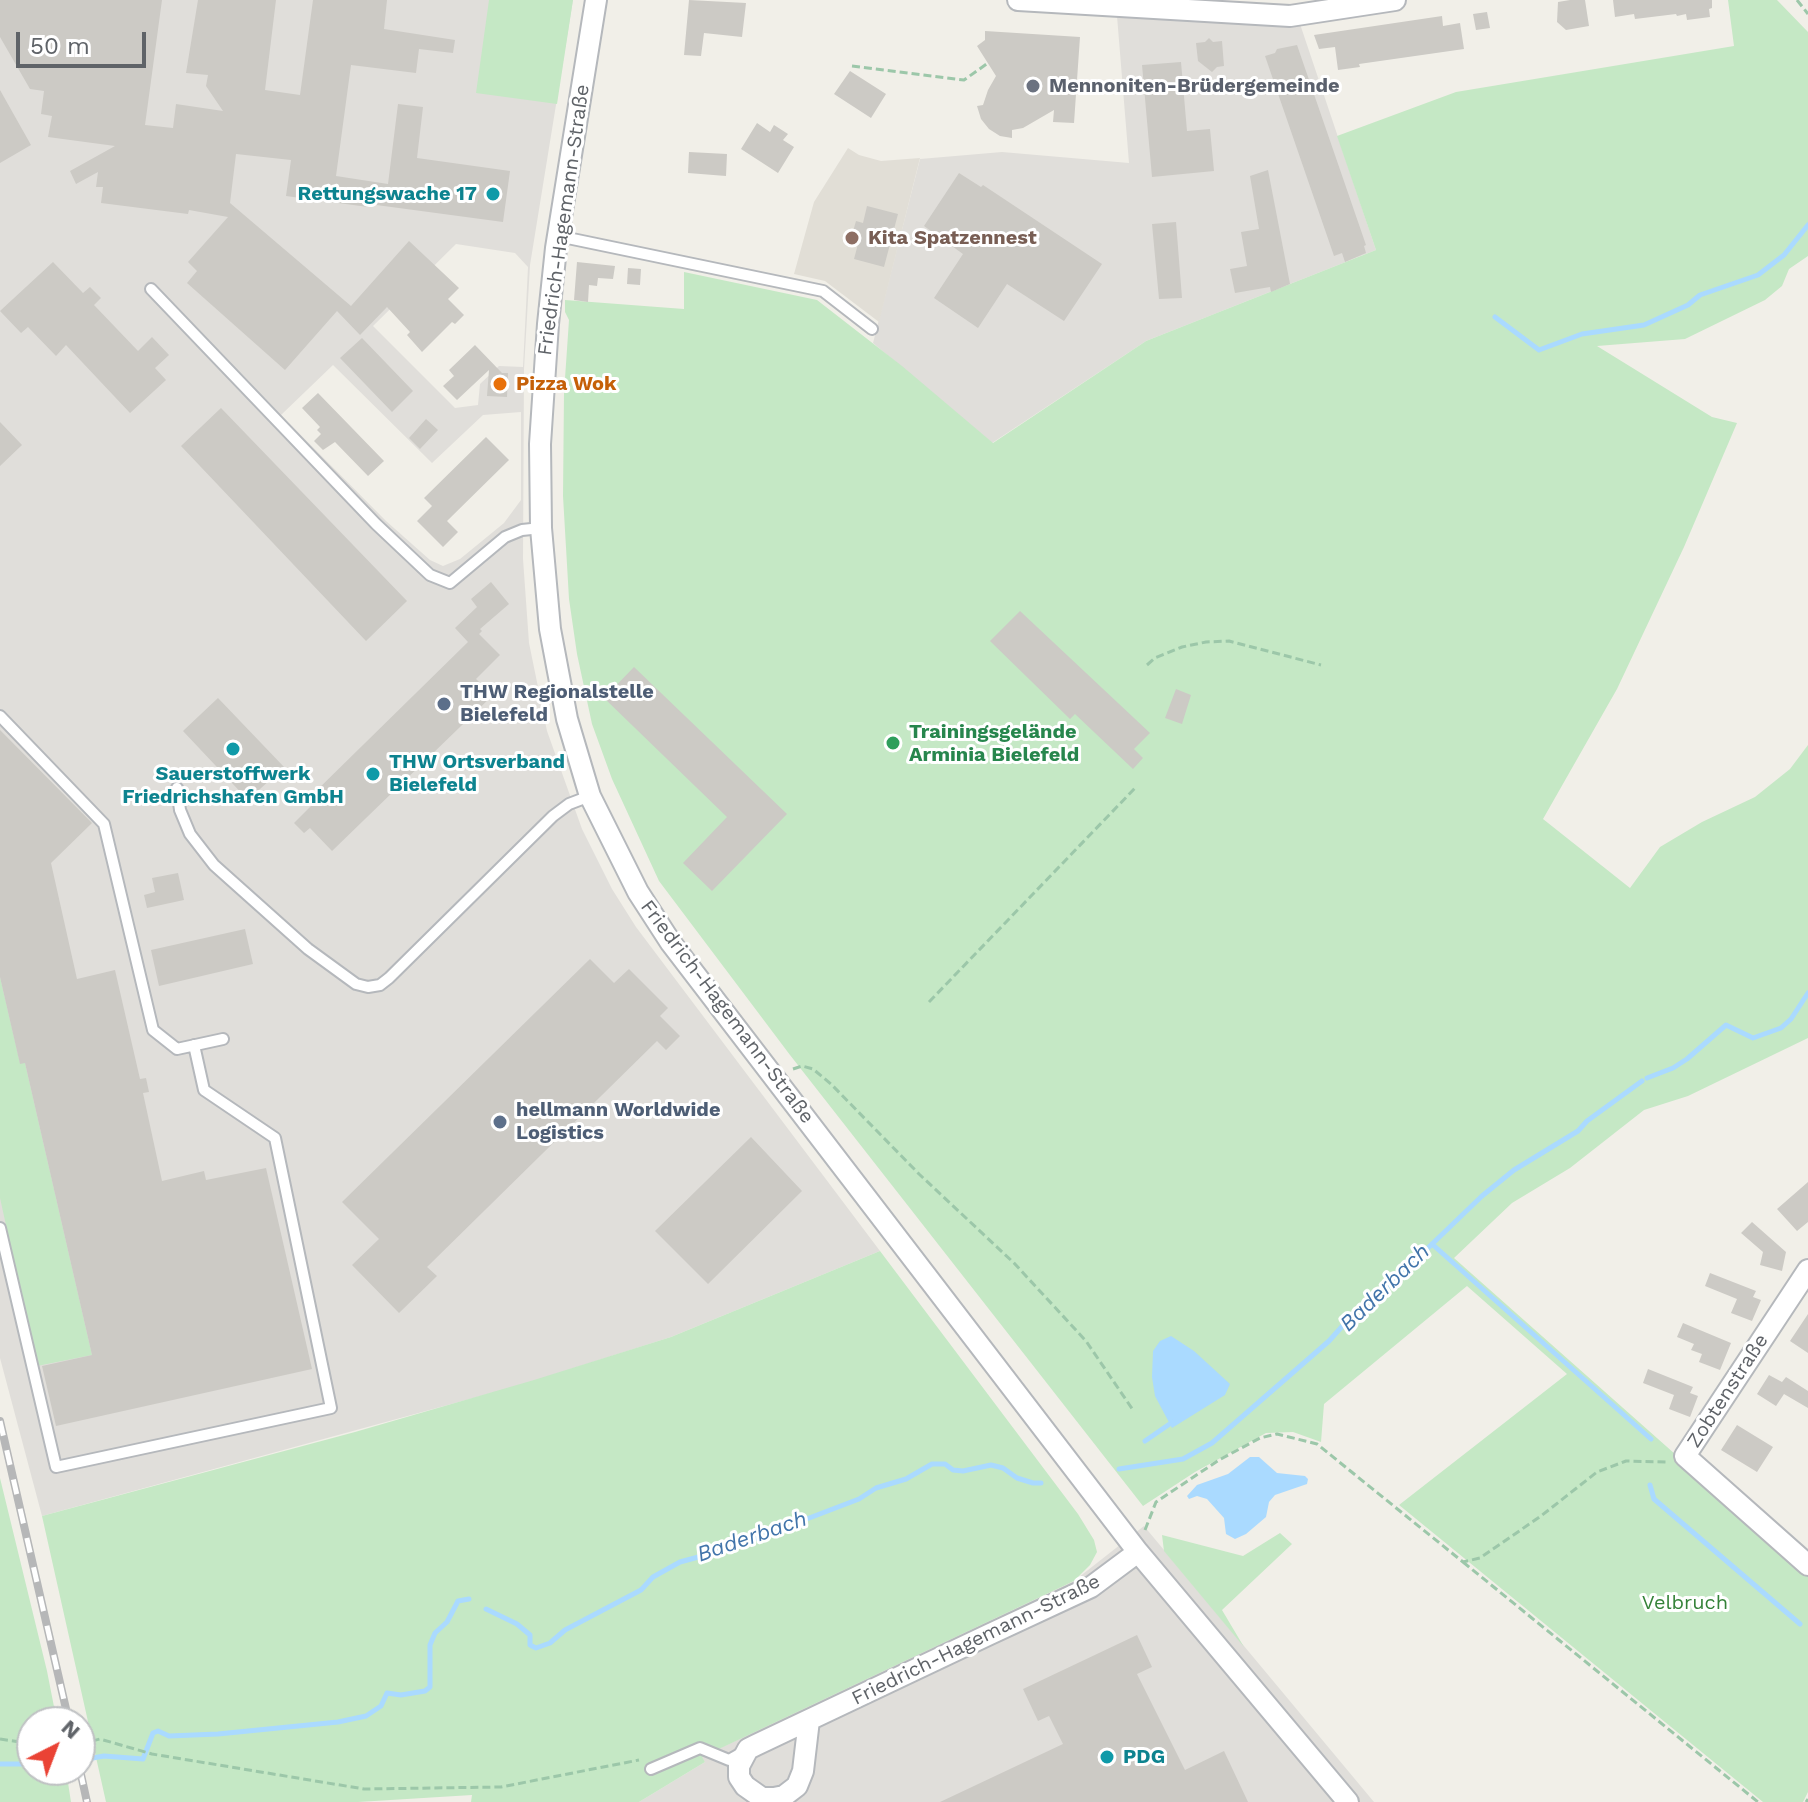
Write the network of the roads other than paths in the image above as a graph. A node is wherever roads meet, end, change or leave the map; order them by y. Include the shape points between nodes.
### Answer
1 (596, 0) edge
2 (1018, 0) edge
3 (1395, 0) edge
4 (558, 236) junction
5 (151, 289) dead end
6 (872, 329) dead end
7 (541, 528) junction
8 (0, 716) edge
9 (177, 788) dead end
10 (590, 796) junction
11 (223, 1039) dead end
12 (194, 1045) junction
13 (0, 1228) edge
14 (1808, 1270) edge
15 (1138, 1552) junction
16 (1808, 1565) edge
17 (809, 1720) junction
18 (748, 1749) junction
19 (651, 1769) road end
20 (1348, 1802) edge

1 - 4 street, Friedrich-Hagemann-Straße
2 - 3 street via 1290,16
4 - 6 lane via 823,291
4 - 7 street, Friedrich-Hagemann-Straße via 542,405
5 - 7 lane via 430,575 450,583 505,537
7 - 10 street, Friedrich-Hagemann-Straße via 555,660
8 - 12 lane via 104,824 153,1030 177,1049
9 - 10 lane via 190,834 214,865 308,949 368,987 389,978 553,816
10 - 15 street, Friedrich-Hagemann-Straße via 663,930
11 - 12 lane
12 - 13 lane via 204,1090 275,1138 331,1408 56,1467
14 - 16 street, Zobtenstraße via 1685,1456
15 - 17 street, Friedrich-Hagemann-Straße via 1091,1587
15 - 20 street, Friedrich-Hagemann-Straße
17 - 18 street, Friedrich-Hagemann-Straße
17 - 18 street via 801,1779 784,1796 762,1798 745,1786 739,1766
18 - 19 lane via 729,1760 700,1748

